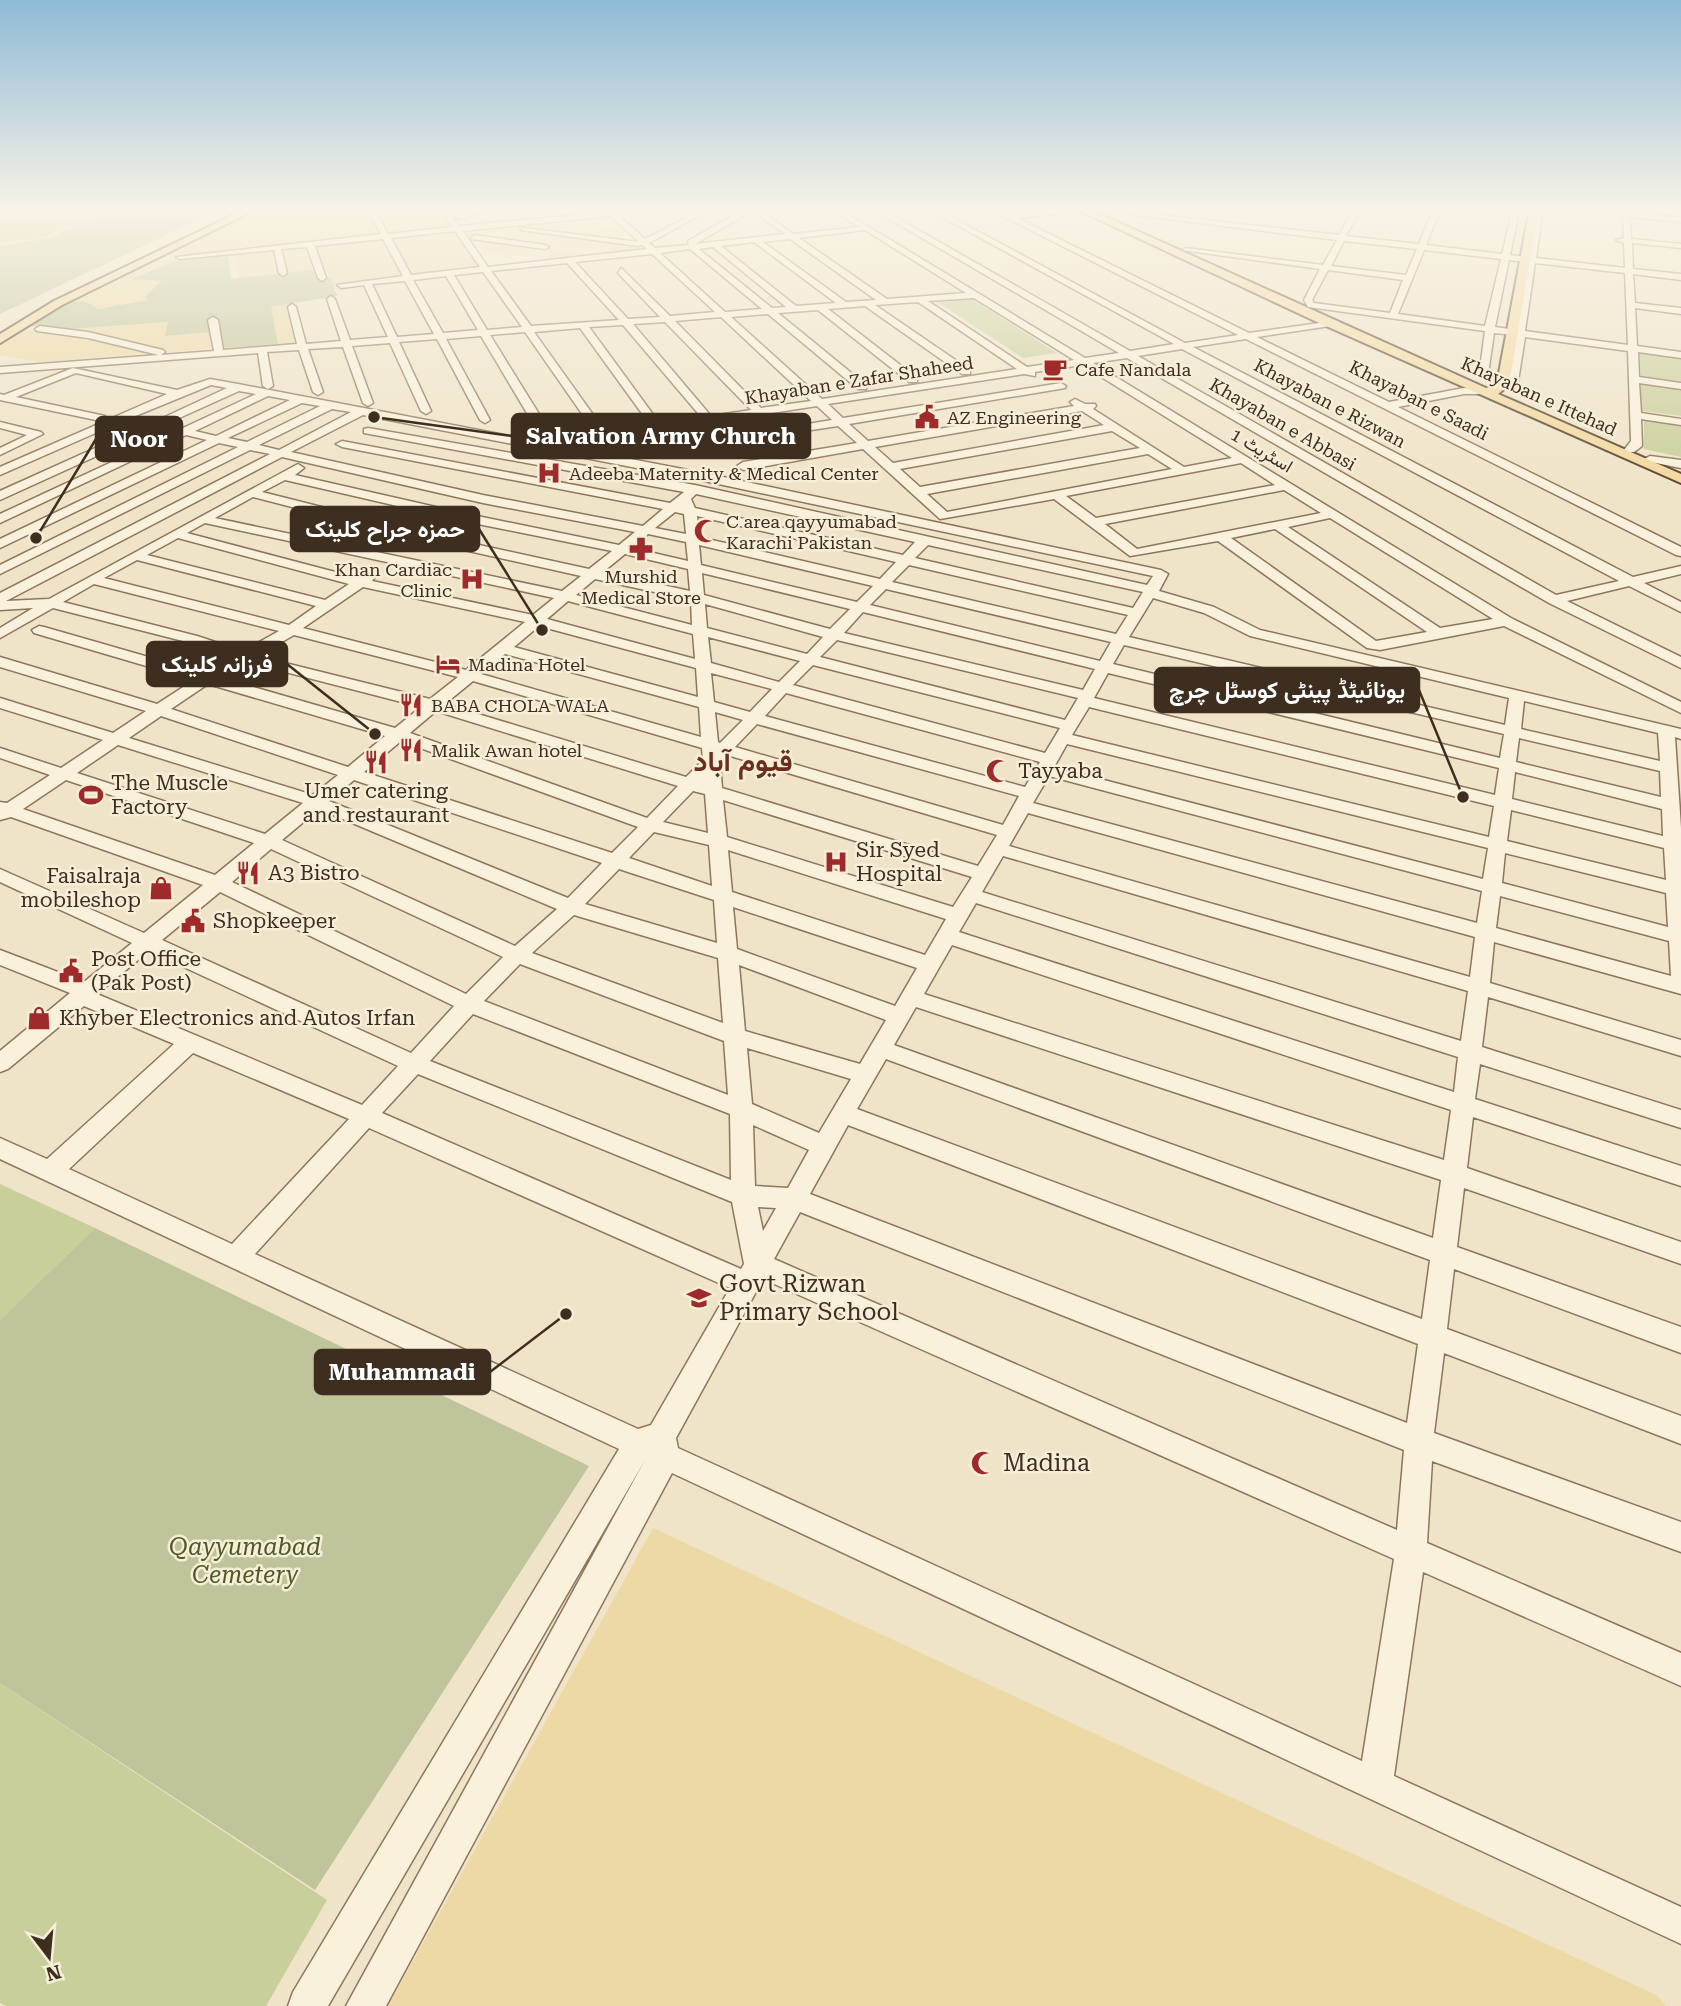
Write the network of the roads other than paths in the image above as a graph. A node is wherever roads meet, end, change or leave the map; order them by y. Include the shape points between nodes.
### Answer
1 (49, 301) edge
2 (63, 301) edge
3 (332, 301) edge
4 (375, 301) edge
5 (420, 301) edge
6 (465, 301) edge
7 (513, 301) edge
8 (606, 301) edge
9 (651, 301) edge
10 (702, 301) edge
11 (757, 301) edge
12 (784, 301) edge
13 (838, 301) edge
14 (905, 301) edge
15 (925, 301) edge
16 (985, 301) edge
17 (1032, 301) edge
18 (1102, 301) edge
19 (1179, 301) edge
20 (1283, 301) edge
21 (1303, 301) edge
22 (1309, 301) edge
23 (1316, 301) edge
24 (1399, 301) edge
25 (1503, 301) edge
26 (1518, 301) edge
27 (1626, 301) edge
28 (1629, 301) edge
29 (889, 302) joint
30 (866, 303) junction
31 (844, 305) junction
32 (1313, 305) junction
33 (1630, 305) junction
34 (292, 307) dead end
35 (820, 307) junction
36 (794, 309) junction
37 (769, 311) junction
38 (1681, 311) edge
39 (1394, 313) junction
40 (716, 314) junction
41 (669, 318) junction
42 (213, 320) dead end
43 (625, 321) junction
44 (1326, 321) junction
45 (582, 324) junction
46 (0, 326) edge
47 (532, 328) junction
48 (1493, 328) junction
49 (40, 329) dead end
50 (485, 331) junction
51 (1517, 331) junction
52 (438, 335) junction
53 (1249, 335) junction
54 (391, 338) junction
55 (0, 339) edge
56 (346, 341) junction
57 (301, 345) junction
58 (1184, 345) junction
59 (282, 346) junction
60 (1627, 346) junction
61 (218, 350) junction
62 (262, 350) junction
63 (1681, 353) edge
64 (166, 354) junction
65 (1124, 355) junction
66 (0, 357) edge
67 (1085, 361) junction
68 (1432, 361) joint
69 (96, 363) junction
70 (37, 364) junction
71 (51, 366) junction
72 (1025, 367) junction
73 (0, 368) edge
74 (75, 371) junction
75 (966, 372) junction
76 (1505, 373) junction
77 (1635, 379) junction
78 (913, 380) junction
79 (1483, 384) junction
80 (1681, 386) edge
81 (238, 387) junction
82 (862, 387) junction
83 (1057, 387) junction
84 (1512, 388) junction
85 (268, 389) junction
86 (318, 392) dead end
87 (178, 393) junction
88 (2, 398) edge
89 (300, 400) junction
90 (811, 401) junction
91 (331, 405) junction
92 (1390, 405) junction
93 (365, 407) junction
94 (1087, 407) junction
95 (1538, 407) junction
96 (756, 409) junction
97 (426, 411) dead end
98 (1635, 415) junction
99 (706, 416) junction
100 (394, 417) junction
101 (102, 418) dead end
102 (123, 418) junction
103 (485, 420) dead end
104 (1681, 422) edge
105 (836, 423) junction
106 (655, 424) junction
107 (1, 425) edge
108 (156, 425) junction
109 (1114, 427) junction
110 (543, 430) dead end
111 (184, 431) junction
112 (368, 431) junction
113 (607, 432) junction
114 (217, 438) junction
115 (342, 444) junction
116 (861, 445) junction
117 (250, 446) junction
118 (1624, 447) junction
119 (559, 450) junction
120 (1149, 450) junction
121 (0, 452) edge
122 (657, 452) dead end
123 (282, 453) junction
124 (35, 455) junction
125 (1244, 458) junction
126 (311, 459) junction
127 (1650, 459) junction
128 (73, 464) junction
129 (538, 464) junction
130 (1681, 464) edge
131 (743, 466) dead end
132 (892, 467) junction
133 (104, 470) junction
134 (1186, 470) junction
135 (0, 471) edge
136 (1681, 472) edge
137 (285, 476) junction
138 (135, 477) junction
139 (518, 477) junction
140 (709, 478) junction
141 (1681, 479) edge
142 (170, 485) junction
143 (1287, 485) junction
144 (911, 488) junction
145 (207, 494) junction
146 (0, 496) edge
147 (1058, 496) junction
148 (245, 497) junction
149 (483, 499) junction
150 (685, 501) junction
151 (1333, 514) junction
152 (4, 515) edge
153 (458, 516) junction
154 (203, 519) junction
155 (44, 522) junction
156 (1092, 523) junction
157 (1277, 525) junction
158 (77, 531) junction
159 (643, 531) junction
160 (177, 534) junction
161 (1221, 537) junction
162 (428, 538) junction
163 (692, 539) junction
164 (114, 540) junction
165 (924, 541) junction
166 (0, 544) edge
167 (150, 548) junction
168 (621, 549) junction
169 (1681, 552) edge
170 (136, 556) junction
171 (397, 560) junction
172 (904, 561) junction
173 (694, 568) junction
174 (0, 570) edge
175 (1681, 570) edge
176 (591, 573) junction
177 (1681, 578) edge
178 (92, 579) junction
179 (359, 582) junction
180 (882, 584) junction
181 (1635, 585) junction
182 (1152, 592) junction
183 (564, 596) junction
184 (696, 597) junction
185 (0, 599) edge
186 (50, 603) junction
187 (1560, 603) junction
188 (327, 605) junction
189 (0, 606) edge
190 (861, 607) junction
191 (1681, 608) edge
192 (1138, 612) junction
193 (535, 620) junction
194 (1506, 621) junction
195 (293, 629) junction
196 (39, 630) dead end
197 (700, 631) junction
198 (1439, 633) junction
199 (0, 634) edge
200 (834, 635) junction
201 (1119, 641) junction
202 (502, 648) junction
203 (1269, 656) junction
204 (245, 657) junction
205 (810, 659) junction
206 (0, 662) edge
207 (1681, 663) edge
208 (703, 665) junction
209 (1104, 668) junction
210 (469, 675) junction
211 (207, 678) junction
212 (784, 687) junction
213 (1517, 694) junction
214 (1086, 698) junction
215 (0, 703) edge
216 (433, 705) junction
217 (707, 705) junction
218 (1681, 708) edge
219 (159, 710) junction
220 (755, 718) junction
221 (1066, 732) junction
222 (1513, 732) junction
223 (1674, 732) edge
224 (397, 734) junction
225 (117, 738) junction
226 (716, 752) junction
227 (0, 753) edge
228 (1047, 765) junction
229 (1508, 766) junction
230 (1668, 768) junction
231 (349, 773) junction
232 (63, 774) junction
233 (691, 783) junction
234 (715, 790) junction
235 (1027, 800) junction
236 (314, 802) junction
237 (1503, 803) junction
238 (1671, 805) junction
239 (3, 811) edge
240 (650, 825) junction
241 (1003, 840) junction
242 (268, 841) junction
243 (719, 841) junction
244 (1498, 845) junction
245 (1677, 845) edge
246 (616, 861) junction
247 (984, 874) junction
248 (0, 876) edge
249 (217, 883) junction
250 (1492, 887) junction
251 (1678, 889) edge
252 (972, 895) junction
253 (724, 897) junction
254 (571, 907) junction
255 (960, 916) junction
256 (1486, 933) junction
257 (947, 936) junction
258 (1680, 936) edge
259 (148, 941) junction
260 (729, 954) junction
261 (517, 955) junction
262 (0, 957) edge
263 (931, 965) junction
264 (1681, 976) edge
265 (1681, 986) edge
266 (1479, 987) junction
267 (84, 993) junction
268 (469, 1004) junction
269 (906, 1007) junction
270 (734, 1037) junction
271 (191, 1042) junction
272 (1681, 1048) edge
273 (882, 1049) junction
274 (1471, 1052) junction
275 (0, 1063) edge
276 (415, 1064) junction
277 (867, 1074) junction
278 (1464, 1105) junction
279 (741, 1109) junction
280 (844, 1114) junction
281 (368, 1117) junction
282 (1681, 1119) edge
283 (824, 1146) junction
284 (0, 1148) edge
285 (50, 1171) junction
286 (1455, 1174) junction
287 (1681, 1176) edge
288 (743, 1196) junction
289 (795, 1199) junction
290 (1681, 1253) edge
291 (1445, 1254) junction
292 (237, 1256) junction
293 (752, 1274) junction
294 (1434, 1337) junction
295 (1681, 1340) edge
296 (1681, 1430) edge
297 (1419, 1442) junction
298 (655, 1445) junction
299 (1681, 1537) edge
300 (1411, 1551) junction
301 (1681, 1670) edge
302 (1376, 1783) junction
303 (1681, 1926) edge
304 (307, 2006) edge
305 (365, 2006) edge

1 - 46 main road
2 - 55 main road
3 - 56 street
4 - 54 street
5 - 52 street
6 - 50 street
7 - 47 street
8 - 43 street
9 - 41 street
10 - 40 street
11 - 37 street
12 - 36 street
13 - 31 street
14 - 29 street
15 - 72 street
16 - 67 street, اسٹریٹ 1
17 - 65 street, Khayaban e Abbasi
18 - 58 street, Khayaban e Rizwan
19 - 53 street, Khayaban e Saadi
20 - 44 main road, Khayaban e Ittehad
21 - 32 main road, Khayaban e Ittehad
22 - 32 street
23 - 32 street
24 - 39 street
25 - 48 main road
26 - 51 main road
27 - 60 street
28 - 33 street
29 - 30 street
30 - 31 street
30 - 75 street
31 - 35 street
32 - 39 street
32 - 48 street
32 - 68 main road, Khayaban e Ittehad
33 - 38 street
33 - 60 street
34 - 57 street
35 - 36 street
35 - 78 street
36 - 37 street
37 - 40 street
37 - 82 street
39 - 48 street
40 - 41 street
40 - 90 street
41 - 43 street
41 - 96 street
42 - 61 street
43 - 45 street
43 - 99 street
44 - 53 street, Khayaban e Zafar Shaheed
44 - 79 main road, Khayaban e Ittehad
45 - 47 street
45 - 106 street
47 - 50 street
47 - 113 street
48 - 51 street
48 - 79 main road
49 - 64 street
50 - 52 street
50 - 110 street
51 - 60 street
51 - 76 main road
51 - 84 street
52 - 54 street
52 - 103 street
53 - 58 street, Khayaban e Zafar Shaheed
53 - 92 street, Khayaban e Saadi
54 - 56 street
54 - 97 street
56 - 57 street
56 - 93 street
57 - 59 street
57 - 86 street
58 - 65 street, Khayaban e Zafar Shaheed
58 - 181 street, Khayaban e Rizwan
59 - 61 street
59 - 62 street
60 - 63 street
60 - 77 street
60 - 118 street
61 - 64 street
62 - 69 street
62 - 85 street
64 - 70 street
65 - 67 street, Khayaban e Zafar Shaheed
65 - 187 street, Khayaban e Abbasi
66 - 70 street
67 - 72 street, Khayaban e Zafar Shaheed
67 - 125 street, اسٹریٹ 1
68 - 79 main road via 1465,372
69 - 71 street
69 - 74 street
70 - 71 street
70 - 73 street
71 - 73 street
71 - 74 street
72 - 75 street
72 - 83 street
72 - 90 street, Khayaban e Zafar Shaheed
74 - 87 street
74 - 88 street
75 - 78 street
76 - 79 main road
76 - 84 main road
77 - 80 street
77 - 98 street
78 - 82 street
79 - 92 street
79 - 95 main road, Khayaban e Ittehad
79 - 141 main road, Khayaban e Ittehad
81 - 85 street
81 - 87 street via 204,382
81 - 108 street
82 - 90 street
83 - 94 street
83 - 105 street
84 - 95 main road
85 - 89 street
85 - 111 street
87 - 102 street
88 - 101 street
89 - 91 street
89 - 114 street
90 - 96 street
90 - 105 street
90 - 113 street, Khayaban e Zafar Shaheed
91 - 93 street
91 - 117 street
92 - 169 street, Khayaban e Saadi
93 - 100 street
93 - 123 street
94 - 109 street
94 - 116 street
94 - 134 street
95 - 118 main road, Khayaban e Ittehad
96 - 99 street
98 - 104 street
98 - 118 street via 1637,443
99 - 106 street
100 - 112 street
100 - 119 street
102 - 108 street
102 - 124 street
105 - 116 street
105 - 122 street
106 - 113 street
107 - 121 street via 37,434
108 - 111 street
108 - 128 street
109 - 120 street
109 - 132 street
111 - 114 street
111 - 133 street
112 - 115 street
112 - 129 street
113 - 119 street
114 - 117 street
114 - 138 street
115 - 126 street
115 - 139 street
116 - 131 street
116 - 132 street
116 - 144 street via 892,478
117 - 123 street
117 - 142 street
118 - 127 main road, Khayaban e Ittehad
119 - 129 street
119 - 140 street
120 - 134 street
120 - 144 street
123 - 126 street
123 - 145 street
124 - 128 street
124 - 135 street
125 - 134 street
125 - 143 street, اسٹریٹ 1
126 - 137 street
126 - 149 street
127 - 130 street
127 - 136 main road, Khayaban e Ittehad
128 - 133 street
128 - 146 street
129 - 139 street
129 - 150 street
132 - 144 street
133 - 138 street
133 - 152 street
134 - 147 street
137 - 148 street
137 - 153 street
138 - 142 street
138 - 155 street
139 - 149 street
139 - 150 street
140 - 150 street
140 - 182 street via 1161,574
142 - 145 street
142 - 158 street
143 - 151 street, اسٹریٹ 1
143 - 156 street
144 - 147 street via 941,515 951,517
145 - 148 street
145 - 164 street
147 - 156 street
148 - 154 street
148 - 162 street
149 - 153 street
149 - 159 street
150 - 159 street
150 - 163 street
150 - 165 street
150 - 172 street
151 - 157 street
151 - 194 street, اسٹریٹ 1
152 - 155 street
153 - 162 street
153 - 168 street
154 - 160 street
154 - 171 street
155 - 158 street
155 - 166 street
156 - 161 street via 1135,553
157 - 161 street
157 - 198 street
158 - 164 street
158 - 174 street
159 - 163 street
159 - 168 street
160 - 167 street
160 - 179 street
161 - 198 street via 1372,645
162 - 171 street
162 - 176 street
163 - 173 street
163 - 180 street
164 - 167 street
164 - 185 street
165 - 172 street
165 - 182 street
167 - 170 street
168 - 173 street
168 - 176 street
170 - 178 street
170 - 188 street
171 - 179 street
171 - 183 street
172 - 180 street
172 - 192 street
173 - 184 street
173 - 190 street
175 - 181 street
176 - 183 street
176 - 184 street
177 - 181 street
178 - 186 street
178 - 195 street
179 - 188 street
179 - 193 street
180 - 190 street
180 - 201 street
181 - 187 street
181 - 191 street, Khayaban e Rizwan
182 - 192 street
182 - 203 street via 1209,610 1239,627
183 - 193 street
183 - 197 street
184 - 197 street
184 - 200 street
186 - 189 street
186 - 199 street
186 - 204 street
187 - 207 street, Khayaban e Abbasi
188 - 195 street
190 - 200 street
190 - 209 street
192 - 201 street
193 - 202 street
193 - 208 street
194 - 198 street
194 - 218 street, اسٹریٹ 1
195 - 204 street
195 - 210 street
196 - 211 street
197 - 205 street
197 - 208 street
200 - 205 street
200 - 214 street
201 - 203 street
201 - 209 street
202 - 210 street
202 - 217 street
203 - 213 street
203 - 222 street
204 - 211 street
204 - 216 street
205 - 212 street
205 - 221 street
206 - 219 street
208 - 212 street
208 - 217 street
209 - 214 street
209 - 229 street
210 - 216 street
210 - 226 street
211 - 219 street
211 - 224 street
212 - 220 street
212 - 228 street
213 - 222 street
213 - 223 street
214 - 221 street
214 - 237 street
215 - 225 street
216 - 224 street
216 - 233 street
217 - 220 street
217 - 226 street
219 - 225 street
219 - 231 street
220 - 226 street
220 - 235 street
221 - 228 street
221 - 244 street
222 - 229 street
222 - 230 street
223 - 230 street
224 - 231 street
224 - 240 street
225 - 232 street
225 - 236 street
226 - 233 street
226 - 234 street
226 - 241 street
227 - 232 street
228 - 235 street
228 - 250 street
229 - 237 street
229 - 238 street
230 - 238 street
231 - 236 street
231 - 246 street
232 - 239 street
232 - 242 street
233 - 234 street
233 - 240 street
234 - 243 street
234 - 247 street
235 - 241 street
235 - 256 street
236 - 242 street
236 - 254 street
237 - 244 street
237 - 245 street
238 - 245 street
239 - 249 street
240 - 243 street
240 - 246 street
241 - 247 street
241 - 266 street
242 - 249 street
242 - 261 street
243 - 253 street
243 - 255 street
244 - 250 street
244 - 251 street
245 - 251 street
246 - 253 street
246 - 254 street
247 - 252 street
248 - 259 street
249 - 259 street
249 - 268 street
250 - 256 street
250 - 258 street
251 - 258 street
252 - 255 street
252 - 274 street
253 - 260 street
253 - 263 street
254 - 260 street
254 - 261 street
255 - 257 street
256 - 265 street
256 - 266 street
257 - 263 street
257 - 278 street
258 - 264 street
259 - 267 street
259 - 276 street
260 - 269 street
260 - 270 street
261 - 268 street
261 - 270 street
262 - 267 street
263 - 269 street
266 - 272 street
266 - 274 street
267 - 271 street
267 - 275 street
268 - 276 street
268 - 279 street
269 - 273 street
269 - 286 street
270 - 277 street
270 - 279 street
271 - 281 street
271 - 285 street
273 - 277 street
273 - 291 street
274 - 278 street
274 - 282 street
276 - 281 street
276 - 288 street
277 - 280 street
278 - 286 street
278 - 287 street
279 - 283 street
279 - 288 street
280 - 283 street
280 - 294 street
281 - 292 street
281 - 293 street
283 - 289 street
284 - 285 street
285 - 292 street
286 - 290 street
286 - 291 street
288 - 289 street
288 - 293 street
289 - 293 street
289 - 297 street
291 - 294 street
291 - 295 street
292 - 298 street
293 - 298 street
293 - 300 street
294 - 296 street
294 - 297 street
297 - 299 street
297 - 300 street
298 - 302 street
298 - 304 street
298 - 305 street
300 - 301 street
300 - 302 street
302 - 303 street

